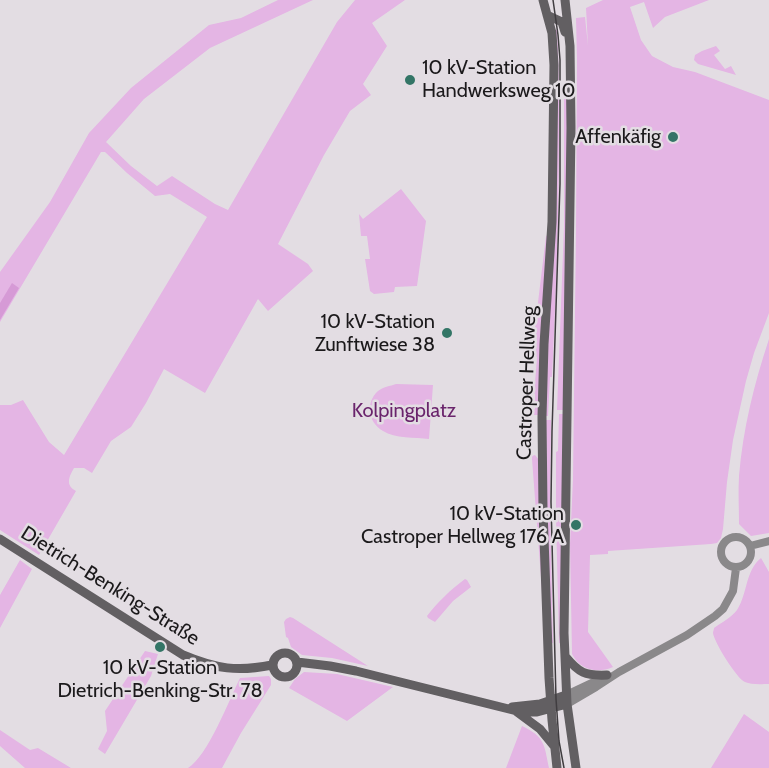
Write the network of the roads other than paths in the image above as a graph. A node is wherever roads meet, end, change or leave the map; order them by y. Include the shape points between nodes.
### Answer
1 (543, 0) edge
2 (568, 1) edge
3 (547, 15) junction
4 (570, 57) junction
5 (0, 538) edge
6 (769, 541) edge
7 (750, 546) junction
8 (736, 568) junction
9 (565, 656) junction
10 (297, 662) junction
11 (272, 665) junction
12 (619, 672) junction
13 (607, 675) junction
14 (567, 699) junction
15 (550, 705) junction
16 (500, 707) junction
17 (517, 712) junction
18 (554, 746) junction
19 (557, 768) edge
20 (576, 768) edge

1 - 3 main road, Castroper Hellweg
2 - 4 main road, Castroper Hellweg
3 - 4 main road via 564,26
3 - 15 main road, Castroper Hellweg via 554,49 552,222 542,421
4 - 9 main road, Castroper Hellweg
5 - 11 main road, Dietrich-Benking-Straße via 183,655 233,669
6 - 7 street
7 - 8 street via 749,561
7 - 8 street via 734,537 722,546 725,563
8 - 12 street via 733,591 723,609 680,639
9 - 13 main road via 585,674
9 - 14 main road, Castroper Hellweg
10 - 11 main road, Dietrich-Benking-Straße via 292,654 283,652
10 - 11 main road, Dietrich-Benking-Straße via 294,672 286,677 278,675
10 - 16 main road, Dietrich-Benking-Straße via 356,671
12 - 13 street
12 - 14 street
13 - 14 street
14 - 15 main road
14 - 20 main road, Castroper Hellweg
15 - 16 main road, Dietrich-Benking-Straße
15 - 17 main road, Dietrich-Benking-Straße via 537,712
15 - 18 main road, Castroper Hellweg
16 - 17 main road, Dietrich-Benking-Straße
17 - 18 main road, Dietrich-Benking-Straße via 540,729
18 - 19 main road, Castroper Hellweg

